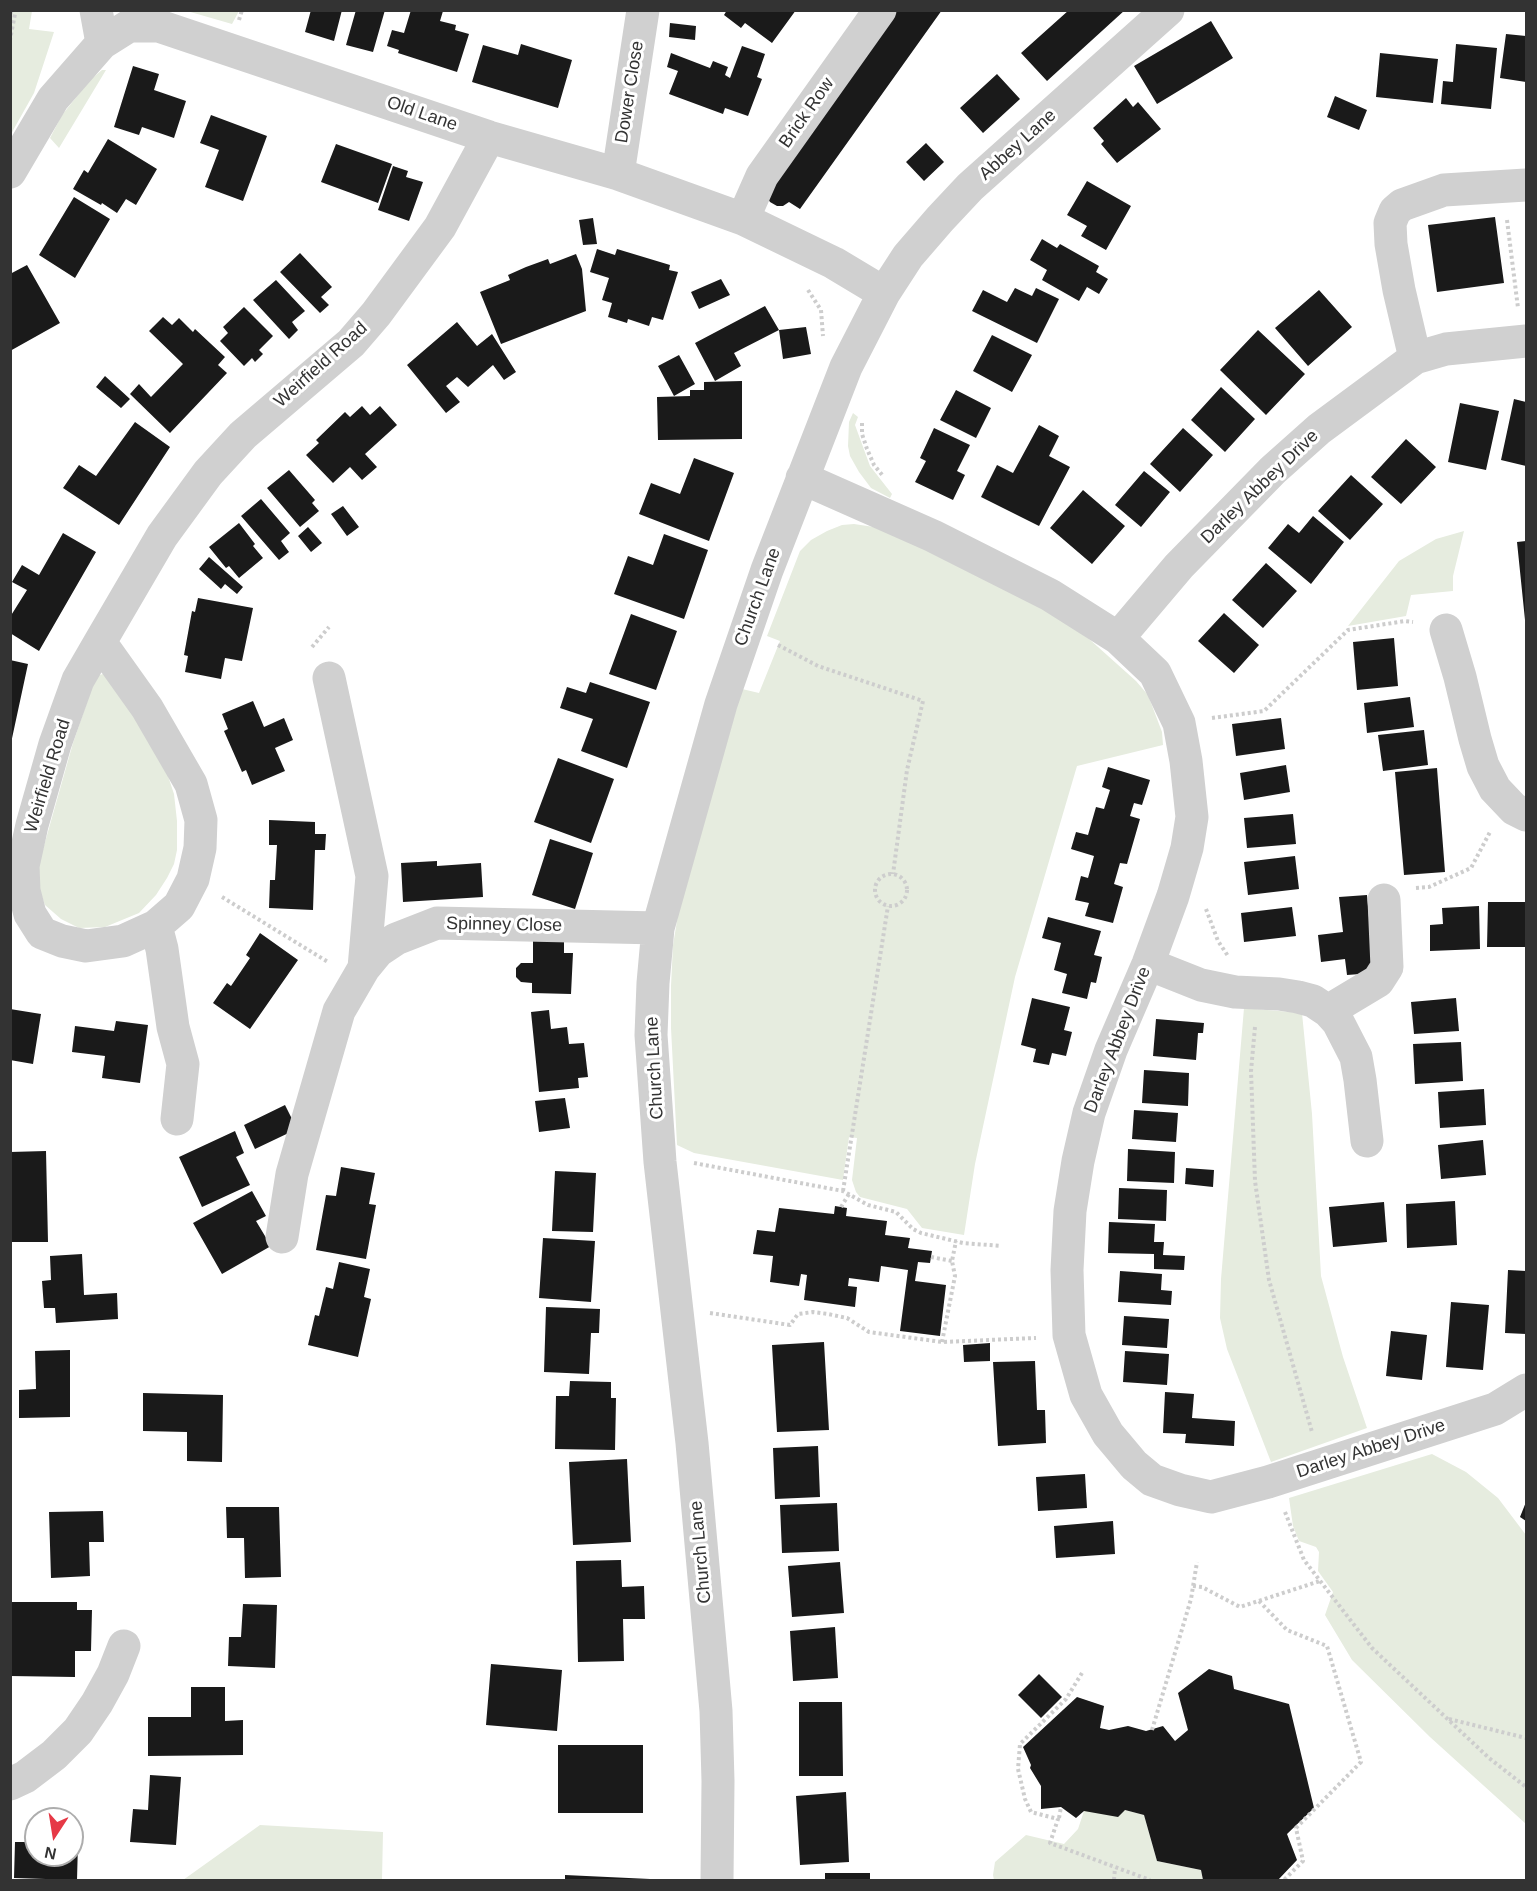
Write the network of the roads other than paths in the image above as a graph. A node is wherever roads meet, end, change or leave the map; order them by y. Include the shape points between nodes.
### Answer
1 (96, 10) edge
2 (643, 10) edge
3 (880, 10) edge
4 (1168, 10) edge
5 (156, 18) edge
6 (102, 43) junction
7 (489, 137) junction
8 (10, 172) edge
9 (618, 174) junction
10 (1527, 185) edge
11 (743, 219) junction
12 (884, 293) junction
13 (1527, 341) edge
14 (1416, 358) junction
15 (802, 478) junction
16 (1446, 630) dead end
17 (1118, 638) junction
18 (100, 642) junction
19 (329, 678) dead end
20 (1527, 815) edge
21 (1384, 900) dead end
22 (156, 926) junction
23 (658, 928) junction
24 (1148, 964) junction
25 (360, 974) junction
26 (1328, 1011) junction
27 (177, 1119) dead end
28 (1367, 1141) dead end
29 (282, 1237) dead end
30 (1527, 1390) edge
31 (124, 1646) dead end
32 (10, 1784) edge
33 (717, 1881) edge

1 - 6 street
2 - 9 street, Dower Close
3 - 11 street, Brick Row via 762,177
4 - 12 street, Abbey Lane via 970,187 908,256
5 - 6 street, Old Lane via 129,26
5 - 7 street, Old Lane via 159,26
6 - 8 street, Old Lane via 53,99
7 - 9 street, Old Lane
7 - 18 street, Weirfield Road via 440,227 376,314 351,343 243,435 208,473 162,536
9 - 11 street, Old Lane
10 - 14 street via 1444,190 1395,211 1390,223 1391,244
11 - 12 street, Old Lane via 834,263
12 - 15 street, Church Lane via 846,368
13 - 14 street, Darley Abbey Drive via 1446,349
14 - 17 street, Darley Abbey Drive via 1319,429 1272,470 1179,567
15 - 17 street, Darley Abbey Drive via 1029,584
15 - 23 street, Church Lane via 721,704
16 - 20 street via 1483,765 1495,789 1514,809
17 - 24 street, Darley Abbey Drive via 1155,673 1179,723 1192,817 1173,896
18 - 22 street, Weirfield Road via 147,708 191,784 201,820 193,879 179,906
18 - 22 street, Weirfield Road via 78,680 55,744 23,866 24,891 30,914 42,933 62,941 86,946 123,941
19 - 25 street, Spinney Close via 372,876
21 - 26 street via 1387,967 1378,981
22 - 27 street via 172,1027 183,1064
23 - 25 street, Spinney Close via 436,923 378,951
23 - 33 street, Church Lane via 651,1035 660,1162 692,1443 716,1711
24 - 26 street via 1220,990 1298,997
24 - 30 street, Darley Abbey Drive via 1096,1092 1078,1161 1067,1270 1069,1335 1086,1395 1103,1426 1134,1465 1152,1480 1211,1497 1495,1408
25 - 29 street, Spinney Close via 339,1011 292,1174
26 - 28 street via 1356,1057
31 - 32 street via 113,1674 78,1731 54,1755

